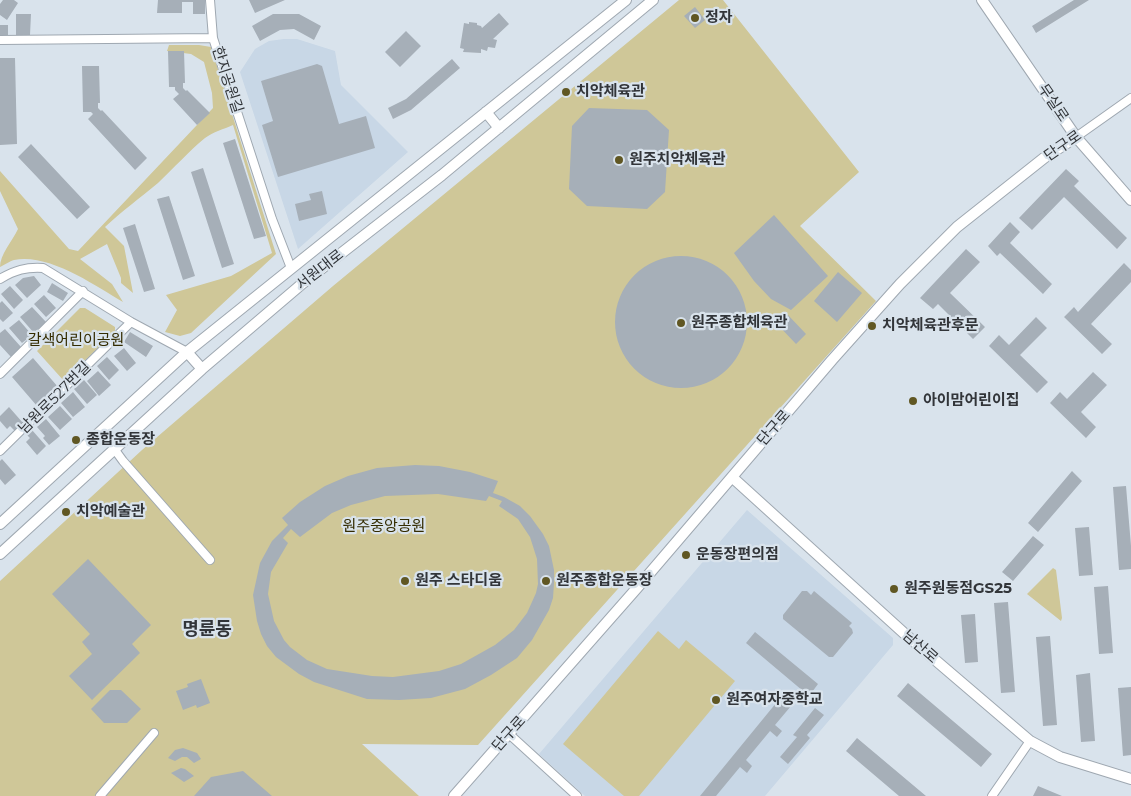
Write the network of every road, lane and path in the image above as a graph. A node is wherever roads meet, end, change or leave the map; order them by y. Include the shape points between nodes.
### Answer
1 (210, 0) edge
2 (626, 0) edge
3 (652, 0) edge
4 (982, 0) edge
5 (213, 38) junction
6 (0, 40) edge
7 (1131, 98) edge
8 (486, 112) junction
9 (499, 128) junction
10 (1076, 137) junction
11 (1131, 200) edge
12 (291, 268) junction
13 (0, 279) edge
14 (303, 283) junction
15 (83, 291) junction
16 (132, 322) junction
17 (187, 352) junction
18 (202, 369) junction
19 (0, 374) edge
20 (0, 450) edge
21 (115, 450) junction
22 (733, 478) junction
23 (0, 524) edge
24 (0, 554) edge
25 (210, 560) dead end
26 (154, 733) dead end
27 (510, 734) junction
28 (1030, 741) junction
29 (1131, 779) edge
30 (100, 796) edge
31 (454, 796) edge
32 (577, 796) edge
33 (992, 796) edge

1 - 5 street
2 - 8 street, 서원대로
3 - 9 street, 서원대로
4 - 10 street, 무실로
5 - 6 street, 한지공원길
5 - 12 street, 한지공원길
7 - 10 street, 단구로
8 - 9 street
8 - 12 street, 서원대로
9 - 14 street, 서원대로
10 - 11 street, 무실로
10 - 22 street, 단구로 via 1044,158 937,246 832,360
12 - 14 street
12 - 17 street, 서원대로
13 - 15 street via 29,267 43,268
14 - 18 street, 서원대로
15 - 16 street
15 - 19 street
16 - 17 street
16 - 20 street, 남원로527번길
17 - 18 street
17 - 23 street, 서원대로
18 - 21 street, 서원대로
21 - 24 street, 서원대로
21 - 25 street
22 - 27 street, 단구로
22 - 28 street, 남산로 via 906,635
26 - 30 street
27 - 31 street, 단구로
27 - 32 street
28 - 29 street, 남산로 via 1060,757
28 - 33 street

